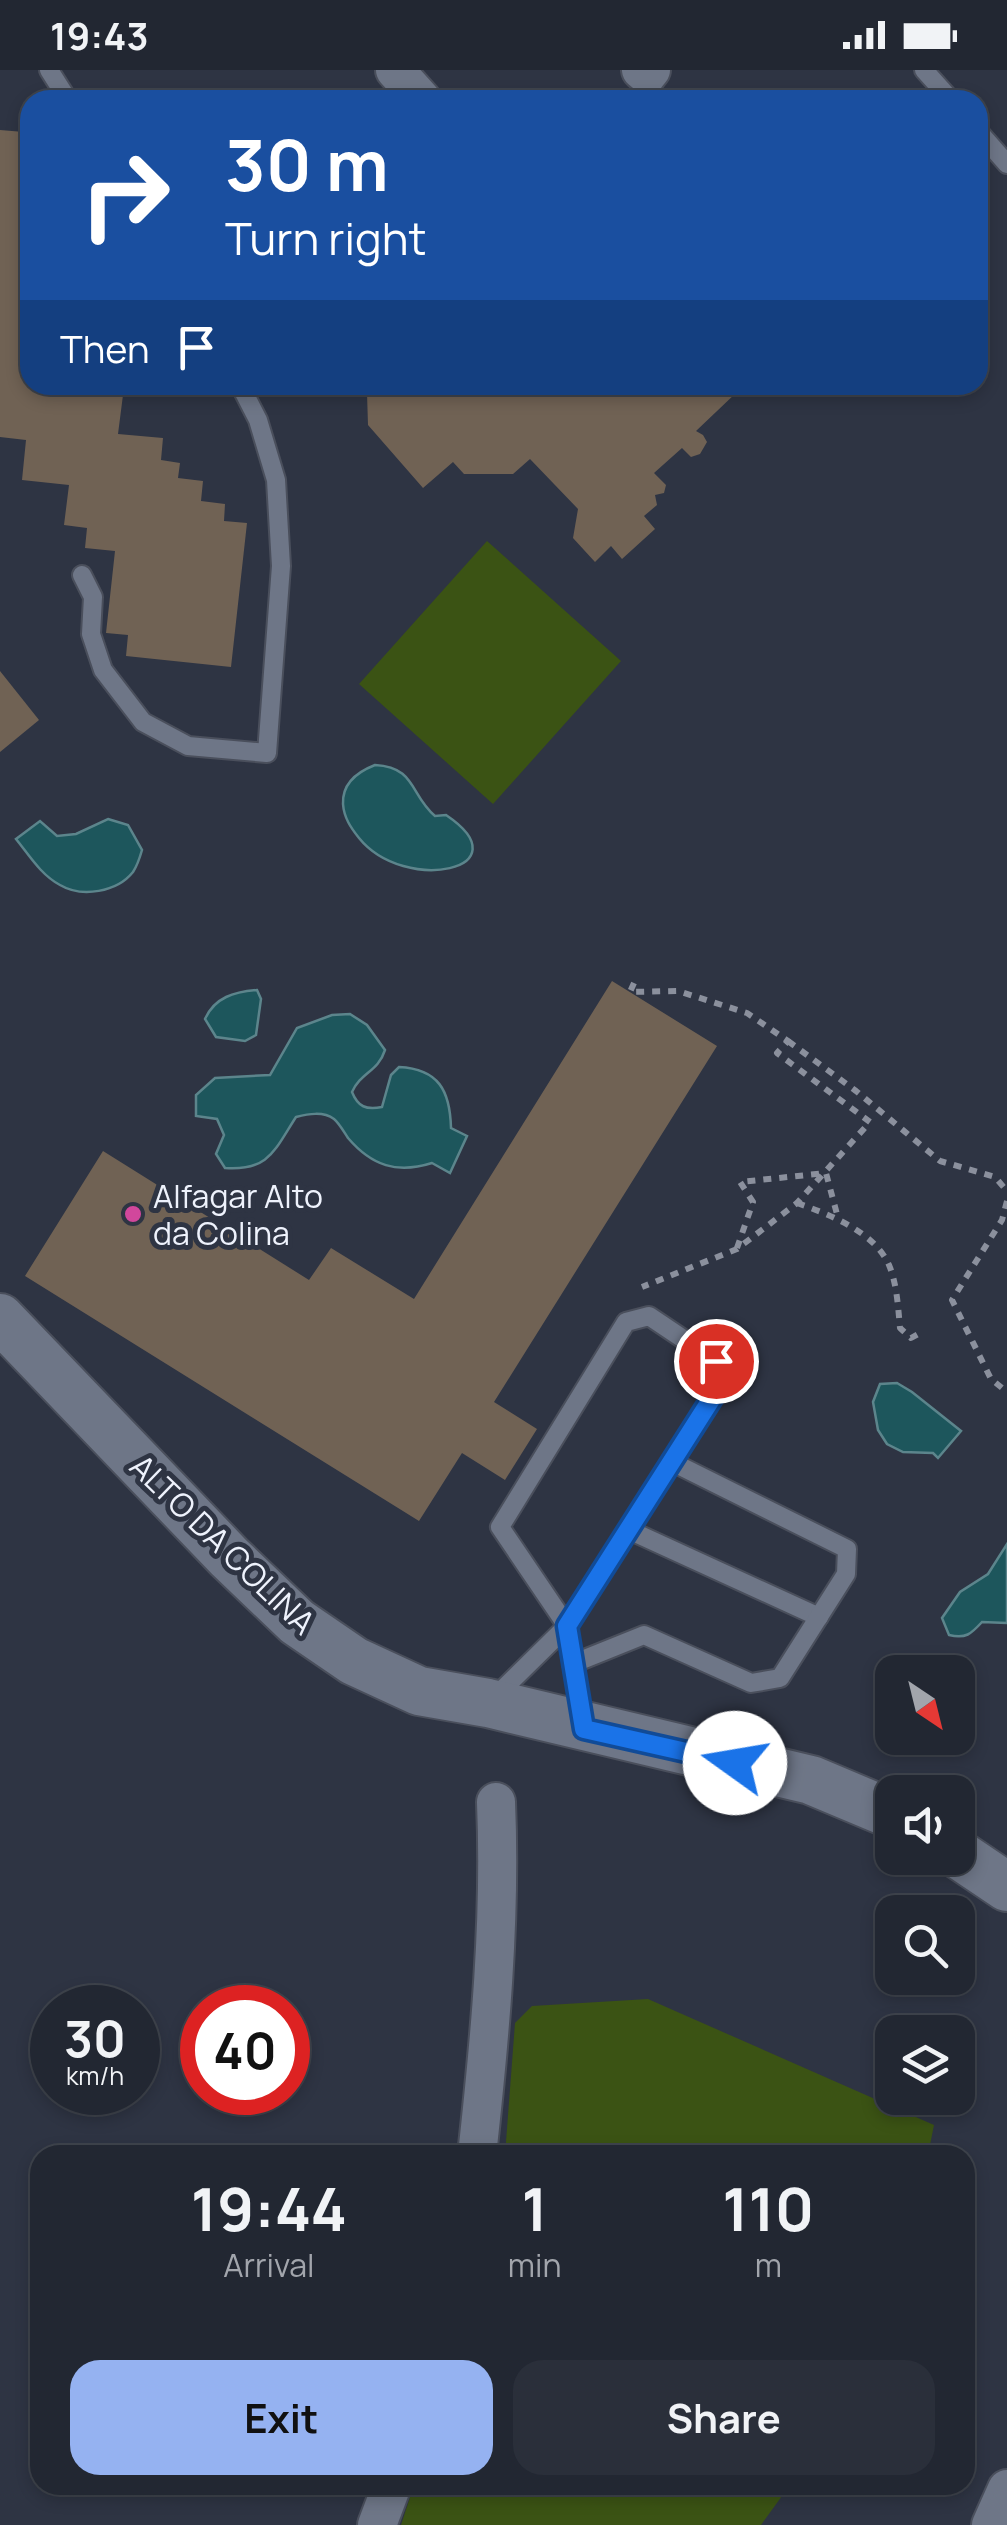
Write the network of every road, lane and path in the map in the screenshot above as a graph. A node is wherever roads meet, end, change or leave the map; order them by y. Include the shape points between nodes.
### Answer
1 (642, 70) edge
2 (651, 70) edge
3 (924, 70) edge
4 (941, 90) edge
5 (988, 142) edge
6 (1007, 164) edge
7 (245, 395) edge
8 (82, 575) dead end
9 (634, 982) dead end
10 (788, 1041) junction
11 (826, 1173) junction
12 (1007, 1191) edge
13 (1007, 1201) edge
14 (797, 1202) junction
15 (838, 1218) junction
16 (737, 1249) junction
17 (630, 1292) dead end
18 (0, 1318) edge
19 (920, 1333) dead end
20 (1007, 1392) edge
21 (672, 1462) junction
22 (629, 1530) junction
23 (819, 1617) junction
24 (567, 1626) junction
25 (572, 1664) junction
26 (488, 1704) junction
27 (584, 1729) junction
28 (496, 1802) dead end
29 (875, 1807) edge
30 (975, 1865) edge
31 (1007, 1887) edge
32 (478, 2145) edge
33 (1007, 2490) edge
34 (388, 2495) edge
35 (377, 2525) edge
36 (991, 2525) edge

1 - 2 street
3 - 4 lane
5 - 6 lane
7 - 8 lane via 276,480 280,566 266,753 188,746 143,722 102,670 90,634 92,597
9 - 10 path via 630,992 678,991 747,1013
10 - 11 path via 778,1053 870,1122
10 - 12 path via 940,1160 995,1177
11 - 14 path
11 - 15 path
11 - 16 path via 740,1182 753,1202
13 - 20 path via 952,1300 991,1380
14 - 15 path
14 - 16 path
15 - 19 path via 888,1262 900,1328 911,1338
16 - 17 path
18 - 26 street, ALTO DA COLINA via 297,1622 354,1660 419,1690
21 - 22 lane
21 - 23 lane via 847,1549 846,1574
21 - 24 lane via 721,1384 716,1361 649,1316 626,1322 500,1527
22 - 23 lane
22 - 24 lane
23 - 25 lane via 780,1678 750,1683 644,1635
24 - 25 lane
24 - 26 lane
25 - 27 lane
26 - 27 street, ALTO DA COLINA
27 - 29 street, ALTO DA COLINA via 810,1780
28 - 32 street via 492,2010
30 - 31 street
33 - 36 street
34 - 35 street

